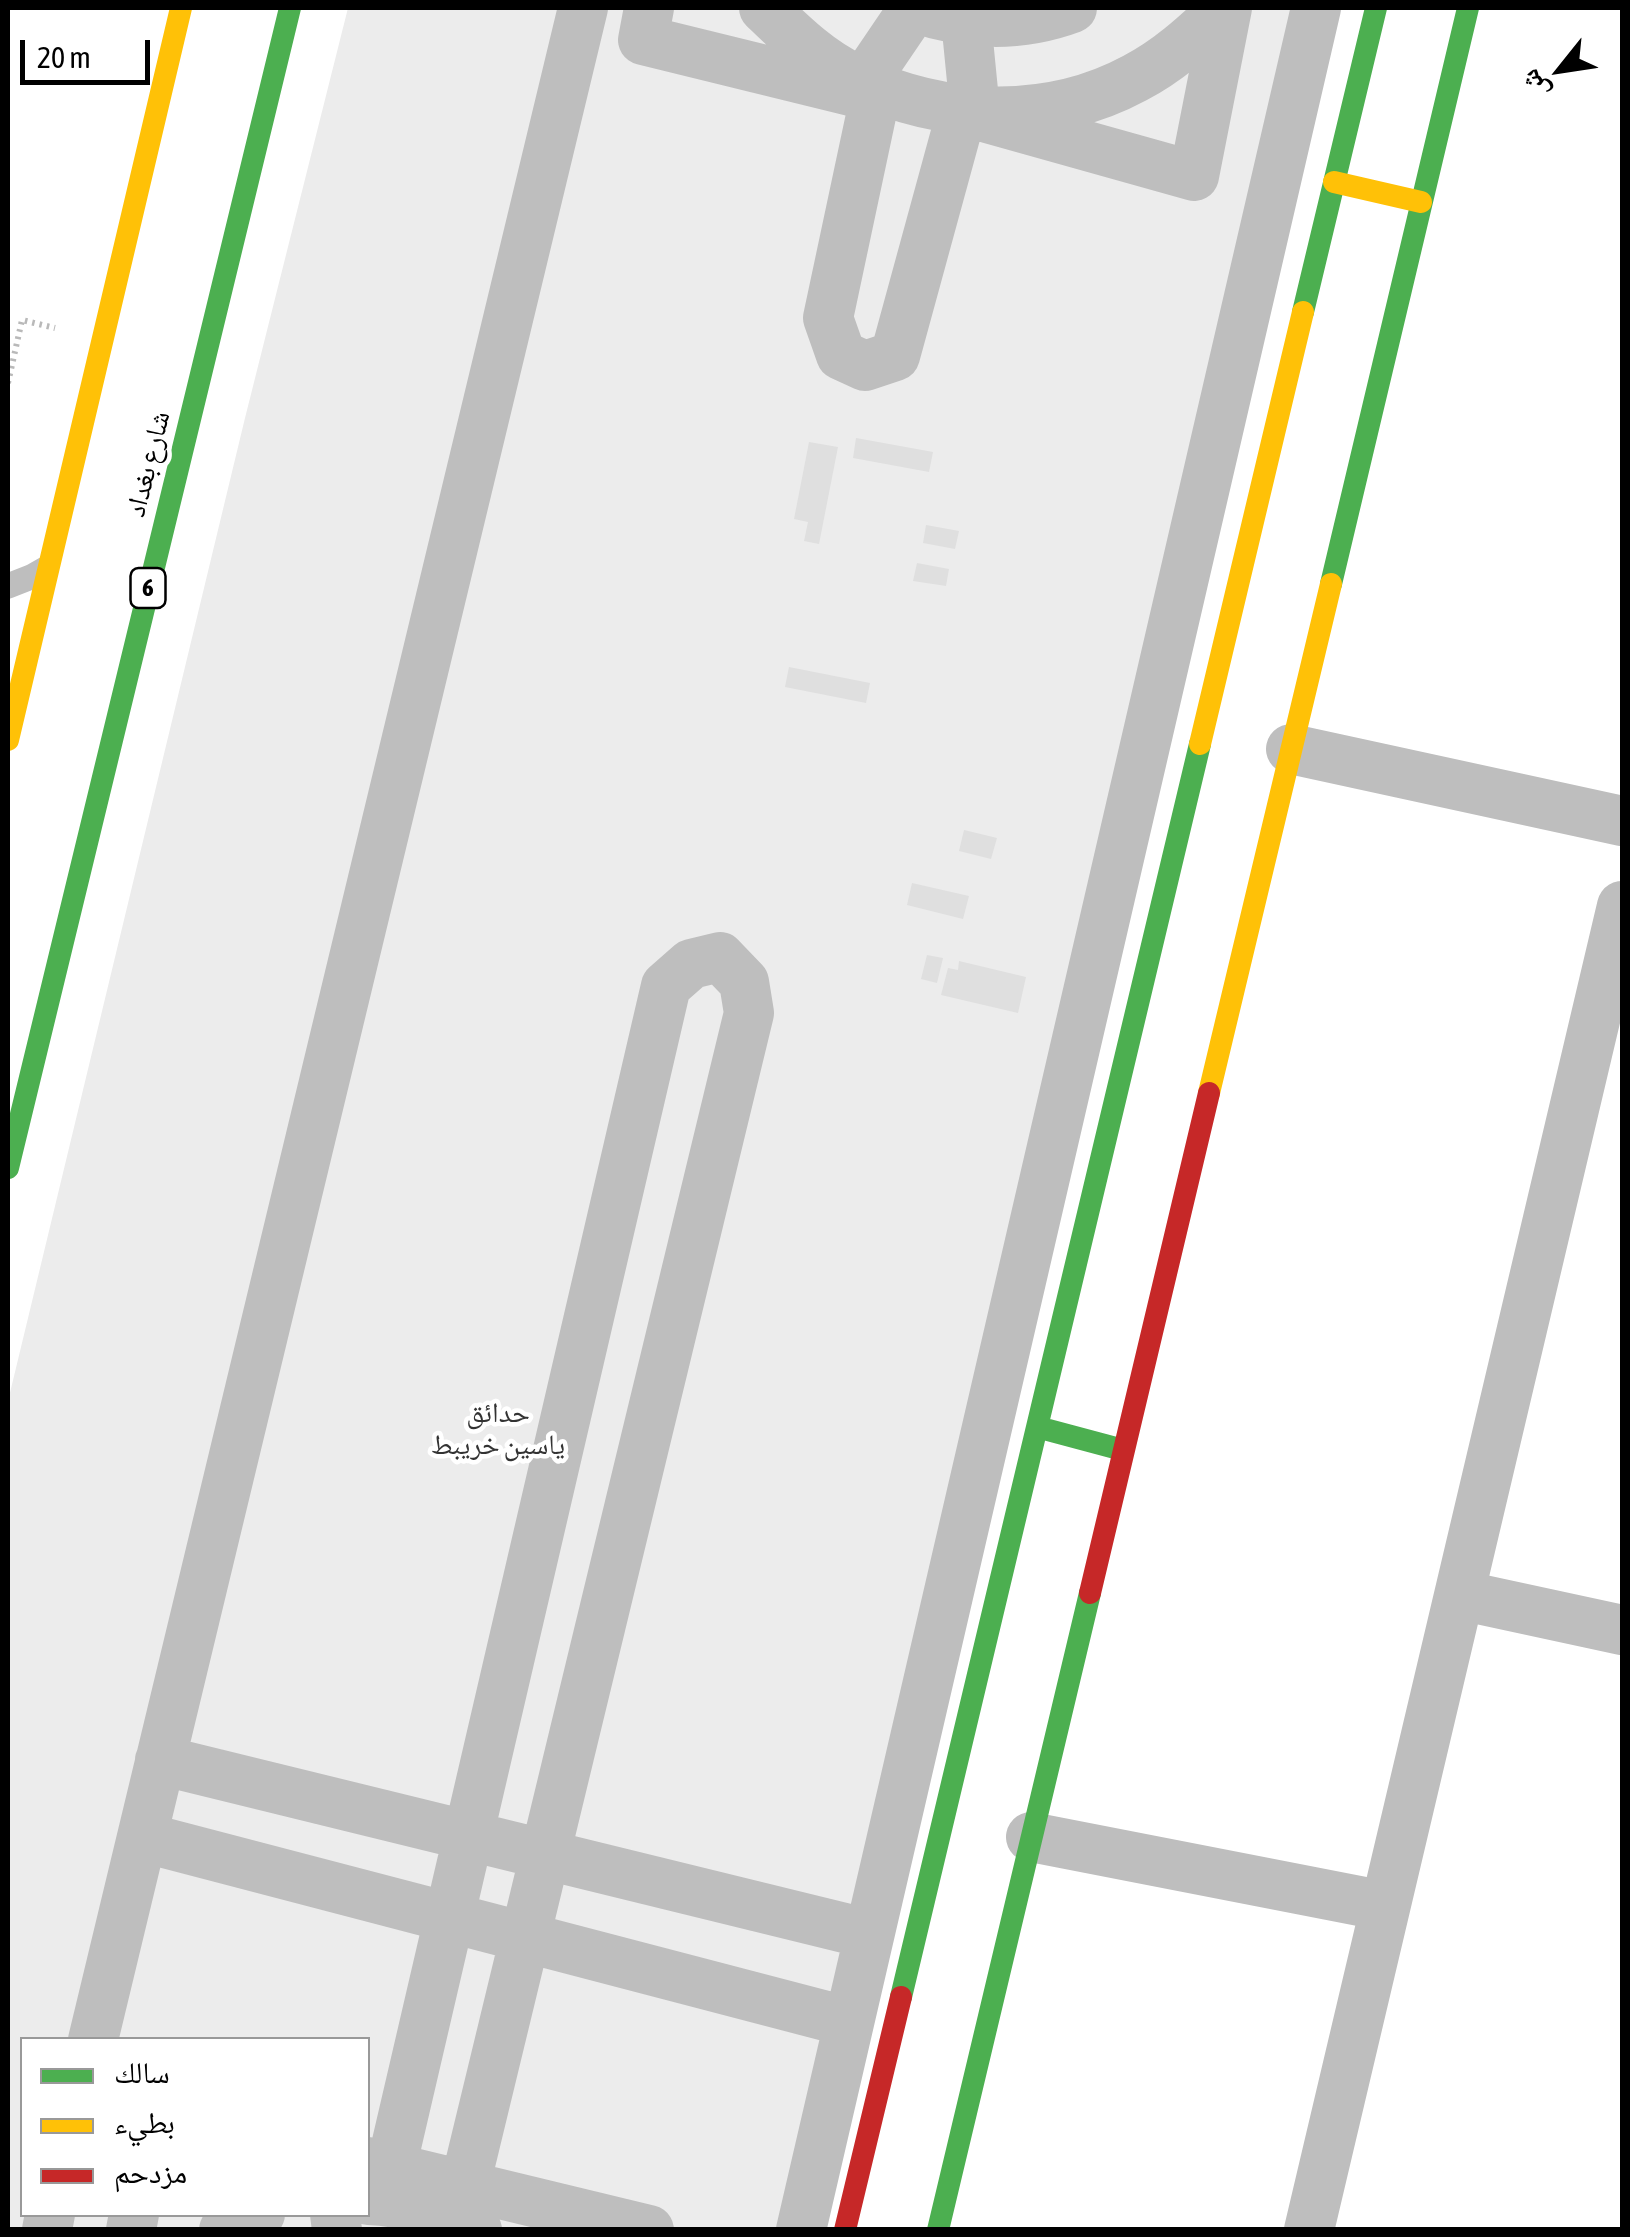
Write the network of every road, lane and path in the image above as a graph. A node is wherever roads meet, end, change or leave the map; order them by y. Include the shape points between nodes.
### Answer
1 (181, 8) edge
2 (290, 8) edge
3 (583, 8) edge
4 (648, 8) edge
5 (764, 8) edge
6 (915, 8) edge
7 (1072, 8) edge
8 (1226, 8) edge
9 (1316, 8) edge
10 (1376, 8) edge
11 (1468, 8) edge
12 (966, 20) junction
13 (860, 87) junction
14 (969, 111) junction
15 (1334, 182) junction
16 (1421, 202) junction
17 (22, 320) dead end
18 (8, 383) edge
19 (49, 566) junction
20 (8, 586) edge
21 (8, 636) edge
22 (27, 658) junction
23 (8, 740) edge
24 (1290, 749) junction
25 (1622, 820) edge
26 (1622, 906) edge
27 (1612, 994) edge
28 (8, 1168) edge
29 (1037, 1427) junction
30 (1123, 1450) junction
31 (1460, 1595) junction
32 (1622, 1630) edge
33 (160, 1760) junction
34 (468, 1836) junction
35 (142, 1837) junction
36 (1031, 1837) junction
37 (545, 1854) junction
38 (1385, 1906) junction
39 (450, 1918) junction
40 (869, 1934) junction
41 (525, 1937) junction
42 (849, 2022) junction
43 (94, 2037) edge
44 (375, 2176) edge
45 (471, 2207) edge
46 (253, 2217) edge
47 (224, 2230) edge
48 (650, 2230) edge
49 (801, 2230) edge
50 (845, 2230) edge
51 (938, 2230) edge
52 (1309, 2230) edge

1 - 19 main road
2 - 28 main road, شارع بغداد / 6
3 - 33 street
4 - 13 street via 643,40
5 - 13 street
6 - 12 street
6 - 13 street
7 - 12 street via 1027,20
8 - 14 street via 1184,47 1134,79 1079,101 1022,112
8 - 14 street via 1194,176
9 - 40 street
10 - 15 main road
11 - 16 main road
12 - 14 street
13 - 14 street
13 - 14 street via 875,97 828,318 841,355 865,366 895,356
15 - 16 main road
15 - 29 main road
16 - 24 main road
17 - 18 path
19 - 20 lane
19 - 22 main road
21 - 22 lane
22 - 23 main road
24 - 25 street
24 - 30 main road
26 - 27 street
27 - 31 street
29 - 30 main road
29 - 50 main road
30 - 36 main road
31 - 32 street
31 - 38 street
33 - 34 street
33 - 35 street
34 - 37 street
34 - 37 street via 666,986 691,964 720,957 744,982 748,1013
34 - 39 street
35 - 39 street
35 - 43 street
36 - 38 street
36 - 51 main road
37 - 40 street
37 - 41 street
38 - 52 street
39 - 41 street
39 - 44 street
40 - 42 street
41 - 42 street
41 - 45 street
42 - 49 street
44 - 45 street
45 - 48 street
46 - 47 street

